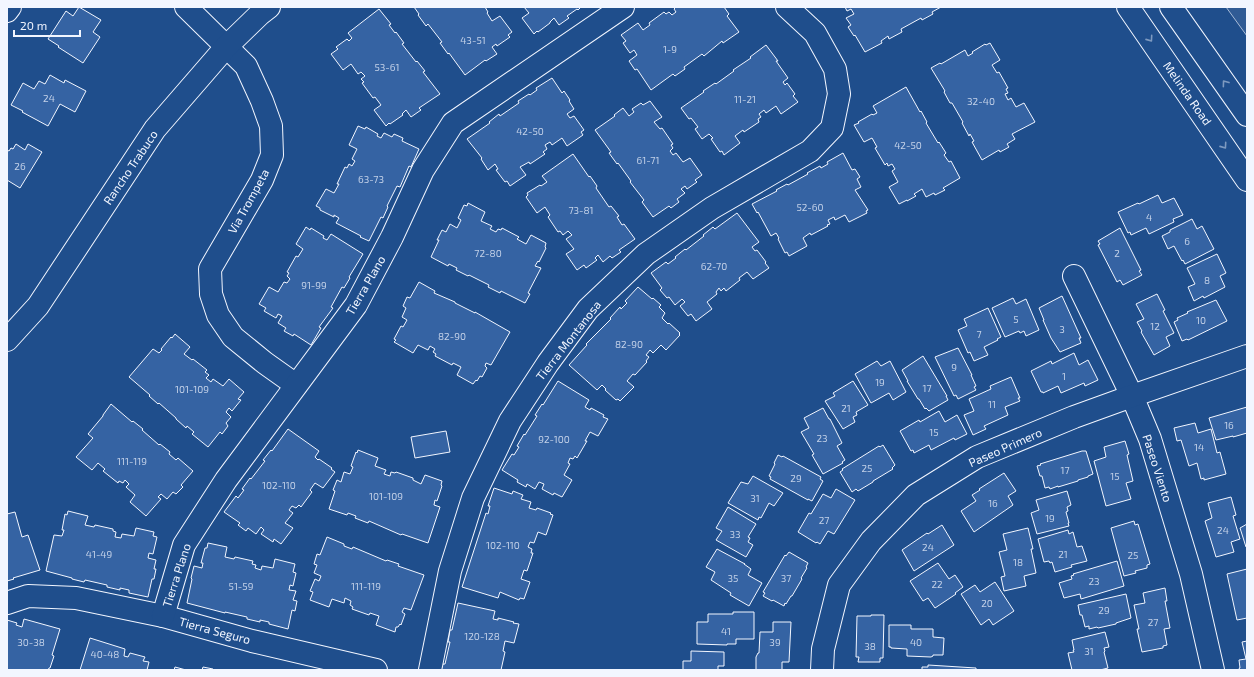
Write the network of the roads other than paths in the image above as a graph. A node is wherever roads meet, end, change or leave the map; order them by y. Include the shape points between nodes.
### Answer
1 (10, 7) edge
2 (186, 7) edge
3 (269, 7) edge
4 (623, 7) edge
5 (787, 7) edge
6 (1128, 7) edge
7 (1171, 7) edge
8 (7, 11) edge
9 (226, 47) junction
10 (1247, 115) edge
11 (1247, 180) edge
12 (1074, 276) dead end
13 (7, 340) edge
14 (1247, 356) edge
15 (296, 385) junction
16 (1132, 396) junction
17 (7, 604) edge
18 (163, 616) junction
19 (376, 670) edge
20 (430, 670) edge
21 (822, 670) edge
22 (1213, 670) edge

1 - 8 street
2 - 9 street, Via Trompeta
3 - 9 street, Rancho Trabuco
4 - 15 street, Tierra Plano via 453,123 422,170 392,238 356,305
5 - 20 street, Tierra Montanosa via 815,33 836,69 839,94 832,128 810,151 712,208 646,254 588,309 510,421 473,498 450,571
6 -> 11 street, Melinda Road
10 -> 7 street
9 - 13 street, Rancho Trabuco via 155,129 38,306
9 - 15 street, Via Trompeta via 246,66 262,101 271,126 272,155 262,180 210,269 212,294 218,314 233,337
12 - 16 street, Paseo Viento
14 - 16 street, Paseo Primero
15 - 18 street, Tierra Plano via 226,480 184,544
16 - 21 street, Paseo Primero via 977,457 916,495 871,540 839,585 823,649
16 - 22 street, Paseo Viento via 1150,439 1191,574
17 - 18 street, Tierra Seguro via 28,596 76,598
18 - 19 street, Tierra Seguro via 252,641

